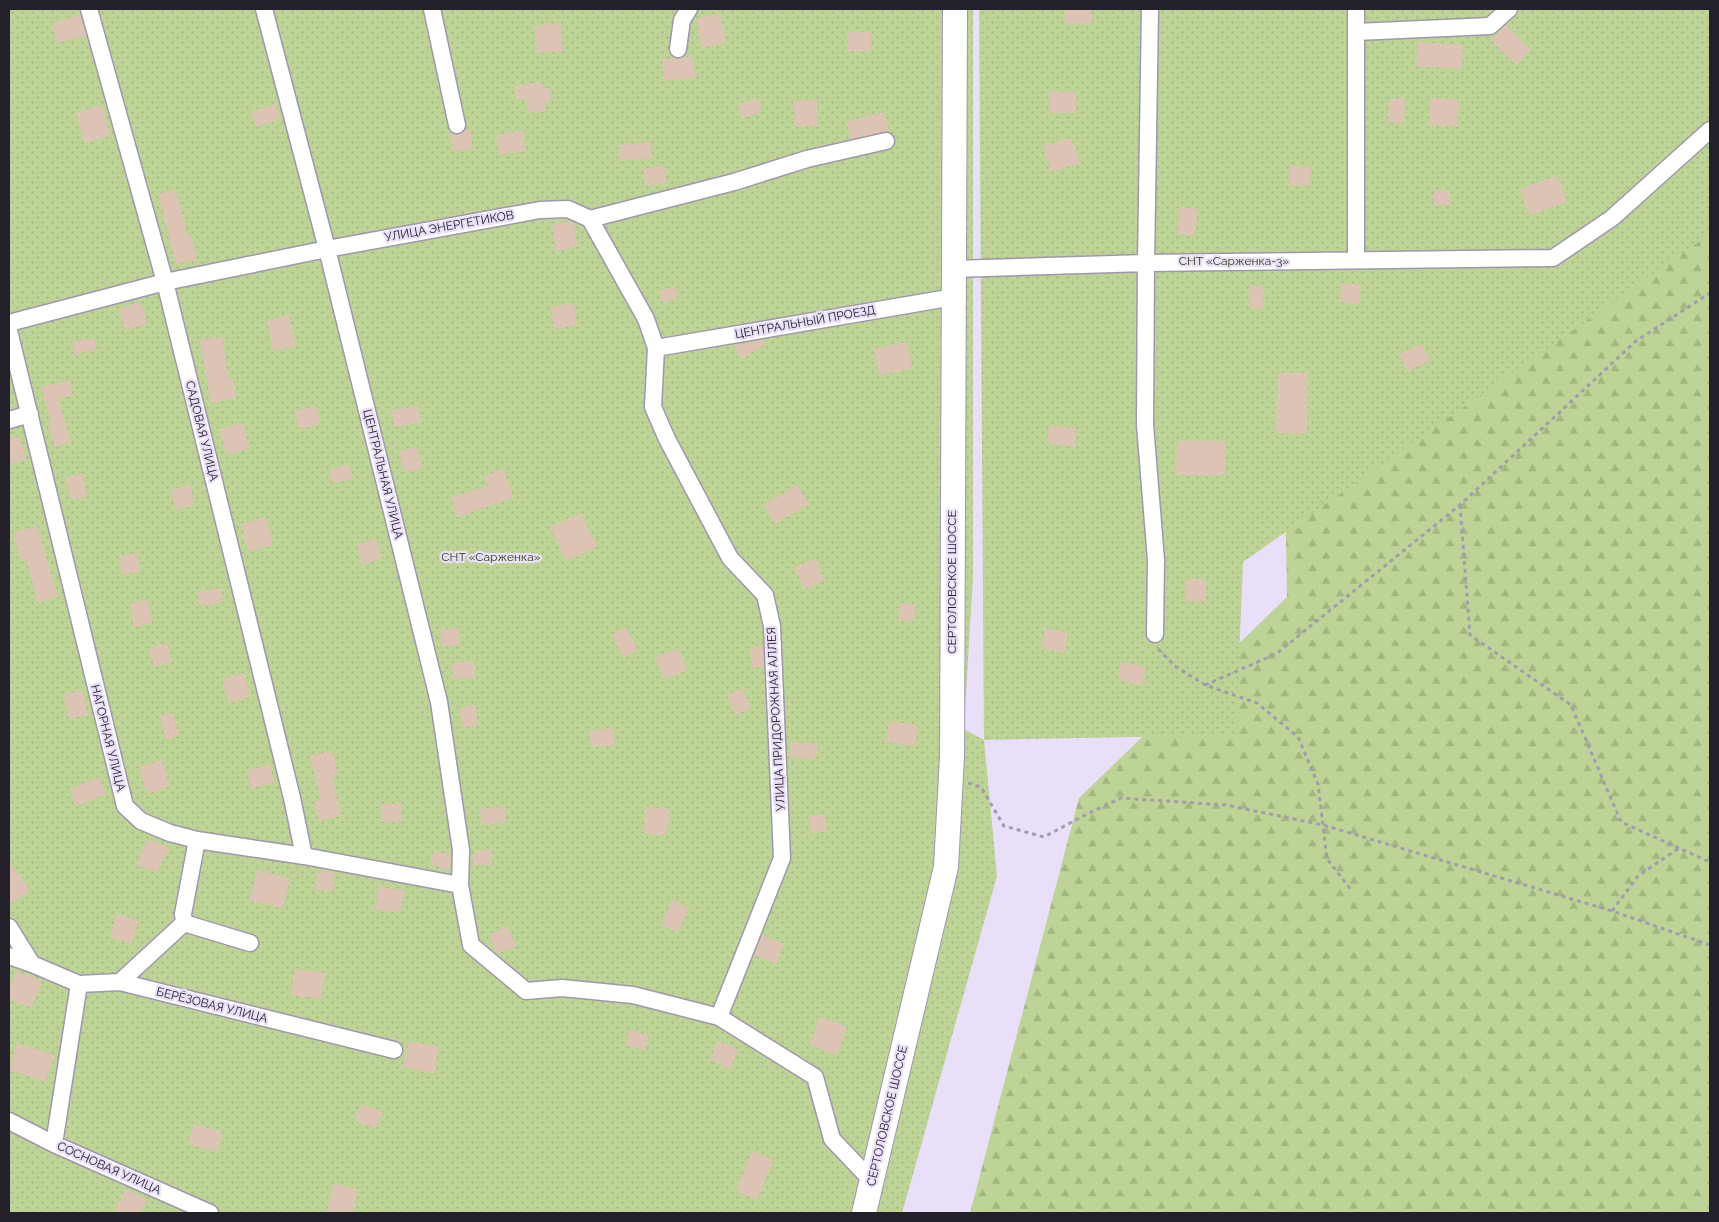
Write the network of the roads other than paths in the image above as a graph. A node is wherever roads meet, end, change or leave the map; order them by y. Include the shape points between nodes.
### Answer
1 (89, 9) edge
2 (264, 9) edge
3 (432, 9) edge
4 (689, 9) edge
5 (955, 9) edge
6 (1150, 9) edge
7 (1356, 9) edge
8 (1509, 9) edge
9 (1356, 32) junction
10 (678, 49) dead end
11 (457, 125) dead end
12 (1710, 130) edge
13 (886, 141) dead end
14 (590, 219) junction
15 (327, 248) junction
16 (1356, 259) junction
17 (1146, 263) junction
18 (954, 269) junction
19 (165, 282) junction
20 (954, 297) junction
21 (9, 323) edge
22 (9, 331) edge
23 (656, 348) junction
24 (30, 414) junction
25 (9, 420) edge
26 (1155, 634) road end
27 (196, 840) junction
28 (304, 856) junction
29 (460, 885) junction
30 (184, 924) junction
31 (9, 927) edge
32 (250, 944) dead end
33 (9, 956) edge
34 (32, 964) junction
35 (120, 982) junction
36 (79, 984) junction
37 (719, 1016) junction
38 (394, 1050) dead end
39 (9, 1121) edge
40 (54, 1144) junction
41 (872, 1181) junction
42 (210, 1213) edge
43 (864, 1213) edge

1 - 19 street, САДОВАЯ УЛИЦА
2 - 15 street, ЦЕНТРАЛЬНАЯ УЛИЦА
3 - 11 street
4 - 10 street via 682,20
5 - 18 main road, СЕРТОЛОВСКОЕ ШОССЕ
6 - 17 street
7 - 9 street
8 - 9 street via 1490,26
9 - 16 street
12 - 16 street via 1612,218 1553,258
13 - 14 street via 807,159 734,182
14 - 15 street, УЛИЦА ЭНЕРГЕТИКОВ via 568,209 540,210
14 - 23 street, УЛИЦА ПРИДОРОЖНАЯ АЛЛЕЯ via 646,319
15 - 19 street, УЛИЦА ЭНЕРГЕТИКОВ
15 - 29 street, ЦЕНТРАЛЬНАЯ УЛИЦА via 439,702 461,850
16 - 17 street
17 - 18 street
17 - 26 street via 1145,425 1156,560
18 - 20 main road, СЕРТОЛОВСКОЕ ШОССЕ
19 - 21 street, УЛИЦА ЭНЕРГЕТИКОВ
19 - 28 street, САДОВАЯ УЛИЦА
20 - 23 street, ЦЕНТРАЛЬНЫЙ ПРОЕЗД
20 - 41 main road, СЕРТОЛОВСКОЕ ШОССЕ via 951,778 946,867
22 - 24 street, НАГОРНАЯ УЛИЦА
23 - 37 street, УЛИЦА ПРИДОРОЖНАЯ АЛЛЕЯ via 653,407 730,558 765,595 772,626 782,858
24 - 25 street
24 - 27 street, НАГОРНАЯ УЛИЦА via 125,806 141,821
27 - 28 street, НАГОРНАЯ УЛИЦА
27 - 30 street via 182,914
28 - 29 street, НАГОРНАЯ УЛИЦА
29 - 37 street, ЦЕНТРАЛЬНАЯ УЛИЦА via 471,945 526,991 562,988 632,995
30 - 32 street
30 - 35 street
31 - 34 street
33 - 34 street, БЕРЁЗОВАЯ УЛИЦА
34 - 36 street, БЕРЁЗОВАЯ УЛИЦА
35 - 36 street, БЕРЁЗОВАЯ УЛИЦА
35 - 38 street, БЕРЁЗОВАЯ УЛИЦА
36 - 40 street
37 - 41 street via 815,1077 832,1139
39 - 40 street, СОСНОВАЯ УЛИЦА
40 - 42 street, СОСНОВАЯ УЛИЦА
41 - 43 main road, СЕРТОЛОВСКОЕ ШОССЕ

